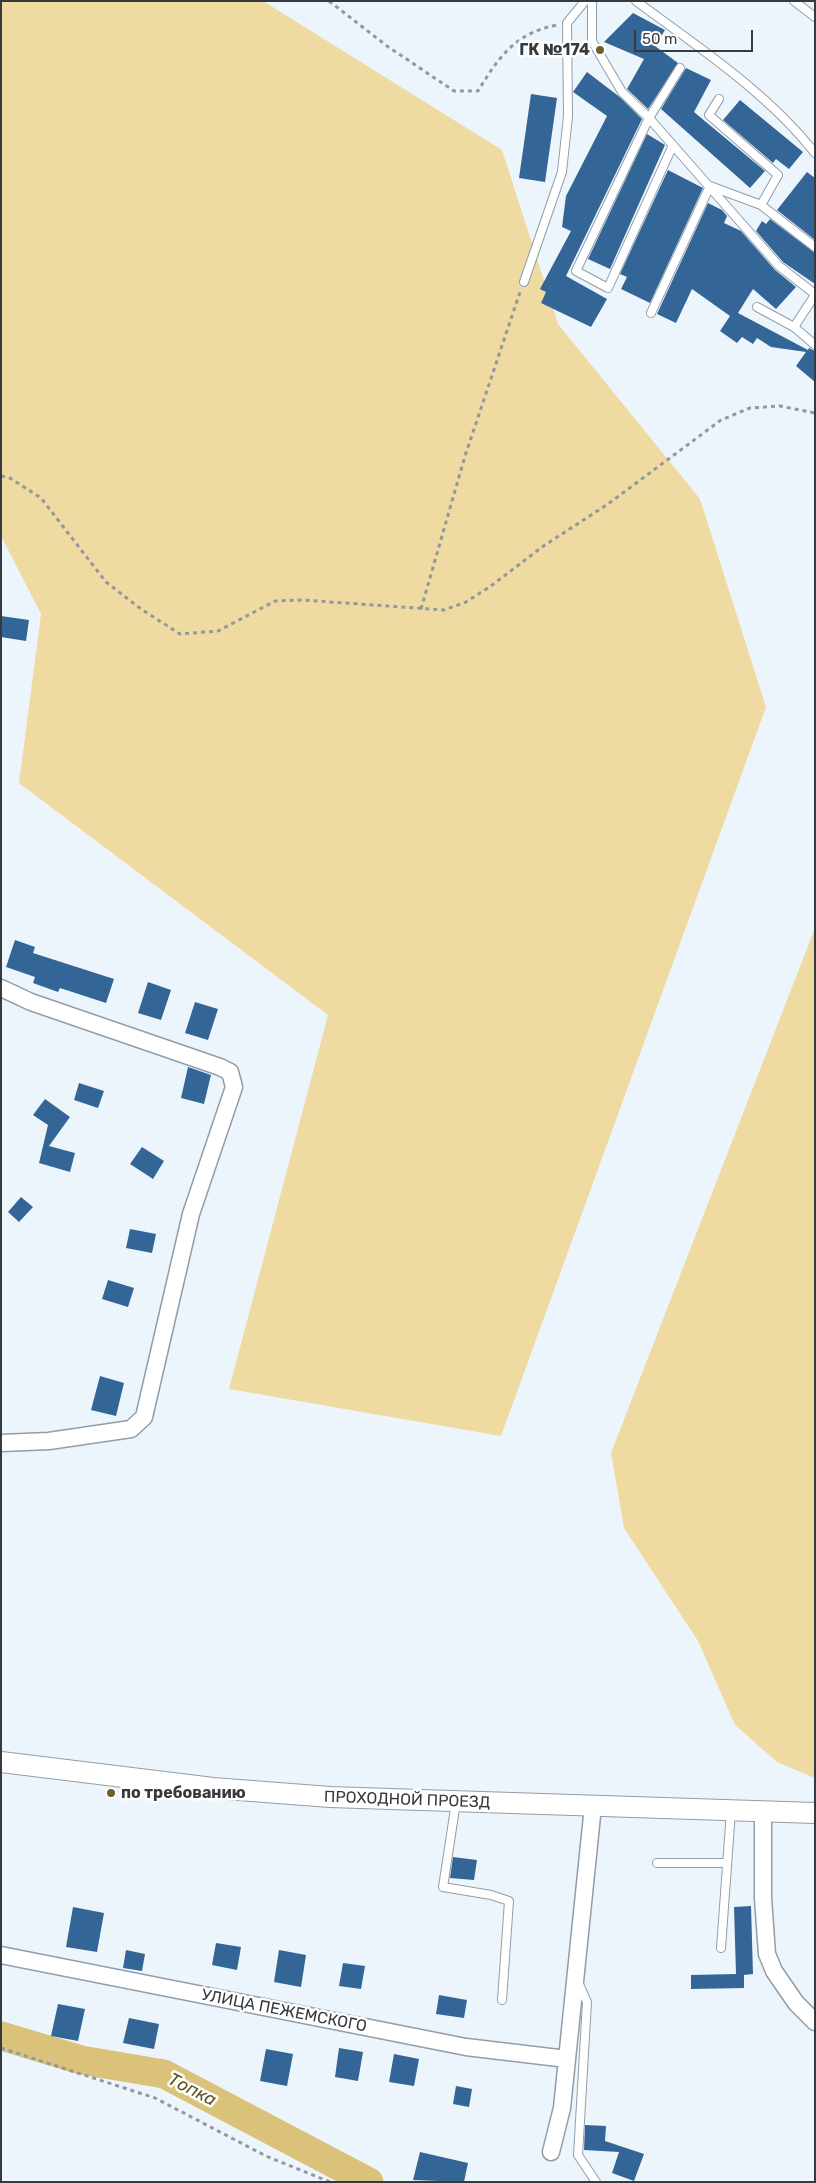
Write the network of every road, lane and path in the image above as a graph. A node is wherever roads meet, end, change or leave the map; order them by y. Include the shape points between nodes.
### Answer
1 (329, 1) edge
2 (585, 1) edge
3 (592, 1) edge
4 (636, 1) edge
5 (794, 1) edge
6 (815, 17) edge
7 (567, 23) junction
8 (680, 68) dead end
9 (719, 99) dead end
10 (649, 118) junction
11 (673, 145) junction
12 (815, 153) edge
13 (710, 186) junction
14 (761, 205) junction
15 (815, 247) edge
16 (524, 282) joint
17 (815, 295) edge
18 (757, 307) dead end
19 (651, 313) dead end
20 (794, 327) junction
21 (815, 345) edge
22 (815, 413) edge
23 (1, 476) edge
24 (421, 609) junction
25 (1, 988) edge
26 (1, 1444) edge
27 (1, 1762) edge
28 (456, 1802) junction
29 (593, 1806) junction
30 (731, 1809) junction
31 (763, 1810) junction
32 (815, 1813) edge
33 (727, 1862) junction
34 (657, 1863) dead end
35 (721, 1948) dead end
36 (1, 1955) edge
37 (576, 1978) junction
38 (502, 2000) dead end
39 (815, 2022) edge
40 (1, 2048) edge
41 (567, 2059) junction
42 (551, 2152) dead end
43 (330, 2182) edge
44 (596, 2182) edge

1 - 7 path via 387,46 454,91 478,91 496,62 516,41 544,28
2 - 7 lane
3 - 10 lane via 592,41 622,92
4 - 12 lane via 729,71 796,130
5 - 6 lane
7 - 16 lane via 568,116 562,172
8 - 10 lane
9 - 14 lane via 709,115 778,175
10 - 11 lane
10 - 11 lane via 576,271 608,288
11 - 13 lane
13 - 14 lane
13 - 17 lane via 779,266
13 - 19 lane
14 - 15 lane
16 - 24 path via 465,456
17 - 20 lane
18 - 20 lane
20 - 21 lane
22 - 24 path via 780,406 750,408 721,420 608,504 466,602 444,610
23 - 24 path via 10,478 41,498 106,582 180,634 218,630 275,601 303,600
25 - 26 street via 31,1002 230,1072 234,1087 191,1214 144,1417 131,1429 49,1441
27 - 28 street, ПРОХОДНОЙ ПРОЕЗД via 330,1798
28 - 29 street, ПРОХОДНОЙ ПРОЕЗД
28 - 38 lane via 442,1887 509,1901
29 - 30 street, ПРОХОДНОЙ ПРОЕЗД
29 - 37 street
30 - 31 street, ПРОХОДНОЙ ПРОЕЗД
30 - 33 lane
31 - 32 street, ПРОХОДНОЙ ПРОЕЗД
31 - 39 street via 767,1954 790,1995
33 - 34 lane
33 - 35 lane
36 - 41 street, УЛИЦА ПЕЖЕМСКОГО via 466,2046
37 - 41 street
37 - 44 lane via 587,2002 578,2155
40 - 43 path via 155,2098 266,2156
41 - 42 street via 562,2108

